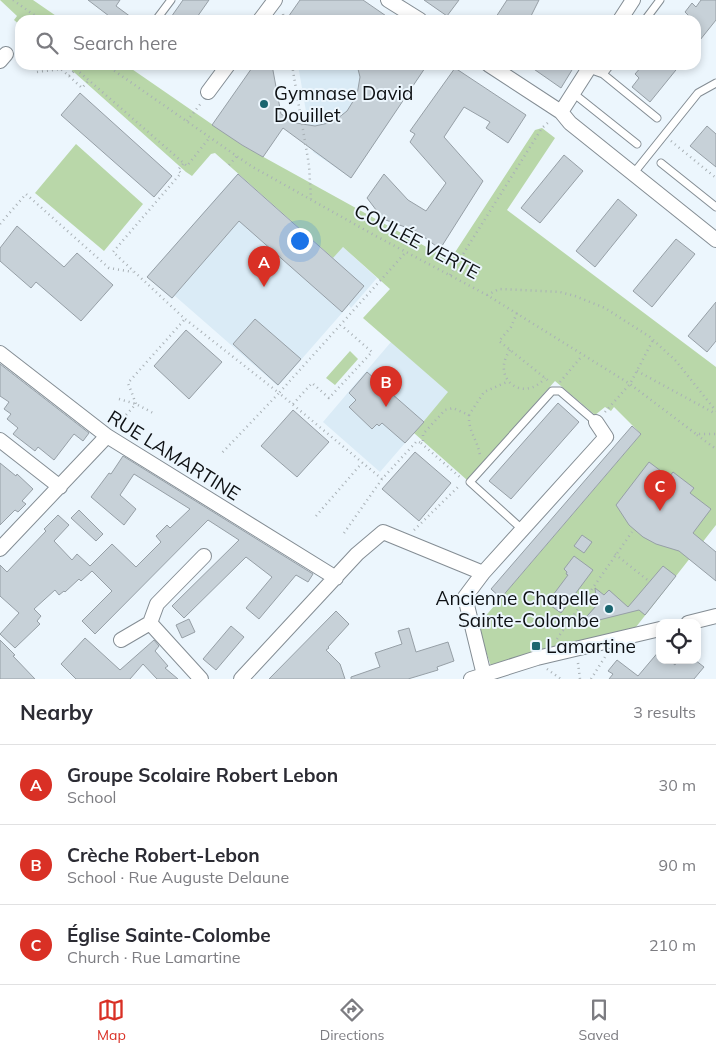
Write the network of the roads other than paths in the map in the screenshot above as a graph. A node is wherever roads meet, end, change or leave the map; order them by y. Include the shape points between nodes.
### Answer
1 (171, 0) edge
2 (275, 0) edge
3 (388, 0) edge
4 (632, 0) edge
5 (660, 0) edge
6 (160, 15) edge
7 (264, 15) edge
8 (412, 15) edge
9 (623, 15) edge
10 (649, 15) edge
11 (224, 70) edge
12 (497, 70) edge
13 (588, 70) edge
14 (596, 70) edge
15 (606, 70) edge
16 (603, 74) junction
17 (716, 83) edge
18 (208, 92) road end
19 (573, 94) junction
20 (561, 112) junction
21 (657, 118) dead end
22 (637, 144) dead end
23 (661, 163) dead end
24 (633, 174) junction
25 (716, 207) edge
26 (716, 240) edge
27 (0, 354) edge
28 (596, 422) joint
29 (107, 436) junction
30 (0, 440) edge
31 (60, 488) junction
32 (523, 530) junction
33 (0, 549) edge
34 (204, 556) dead end
35 (483, 573) junction
36 (336, 578) junction
37 (716, 616) edge
38 (701, 620) edge
39 (150, 623) junction
40 (656, 630) edge
41 (121, 640) dead end
42 (477, 677) edge
43 (201, 679) edge
44 (241, 679) edge

1 - 6 lane
2 - 7 street
3 - 8 street
4 - 9 street
5 - 10 lane
11 - 18 street
12 - 20 street
13 - 19 street
14 - 16 lane
15 - 16 lane
16 - 21 lane
17 - 24 lane via 698,92
19 - 20 street
19 - 22 lane
20 - 24 street
23 - 25 lane
24 - 26 street
27 - 29 street, RUE LAMARTINE
28 - 32 street via 606,437
28 - 32 lane via 560,391 552,391 470,482
29 - 31 street
29 - 36 street, RUE LAMARTINE
30 - 31 street
31 - 33 street
32 - 35 street
34 - 39 street via 157,604
35 - 36 street via 382,532
35 - 42 street via 465,598
36 - 44 street
37 - 38 street
39 - 41 street
39 - 43 street
40 - 42 street via 537,658

